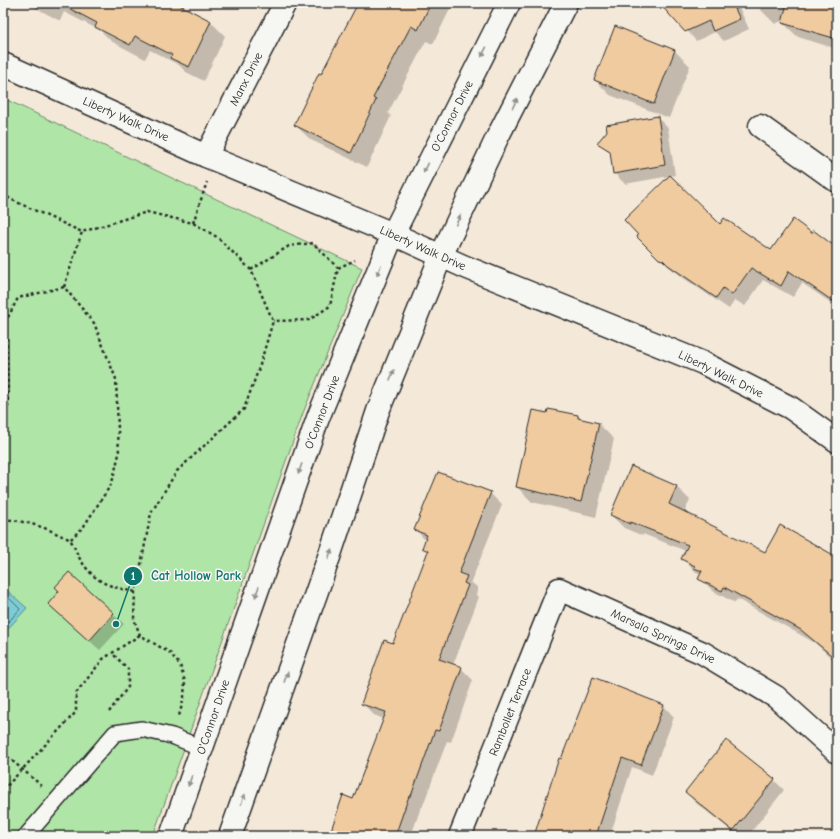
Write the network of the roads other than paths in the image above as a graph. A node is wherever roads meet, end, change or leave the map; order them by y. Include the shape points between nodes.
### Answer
1 (286, 3) edge
2 (508, 3) edge
3 (566, 3) edge
4 (3, 64) edge
5 (760, 126) dead end
6 (206, 156) junction
7 (837, 181) edge
8 (393, 234) junction
9 (441, 256) junction
10 (837, 441) edge
11 (559, 589) joint
12 (202, 748) junction
13 (837, 752) edge
14 (26, 836) edge
15 (171, 836) edge
16 (230, 836) edge
17 (460, 836) edge

1 - 6 main road, Manx Drive
2 -> 8 main road, O'Connor Drive
9 -> 3 main road via 498,136
4 - 6 main road, Liberty Walk Drive
5 - 7 main road
6 - 8 main road, Liberty Walk Drive
8 - 9 main road, Liberty Walk Drive
8 -> 12 main road, O'Connor Drive via 318,418
9 - 10 main road, Liberty Walk Drive via 703,363 791,408
16 -> 9 main road via 378,411
11 - 13 main road, Marsala Springs Drive via 703,653 776,697
11 - 17 main road, Rambollet Terrace
12 - 14 lane via 172,736 142,729 115,734
12 -> 15 main road, O'Connor Drive

